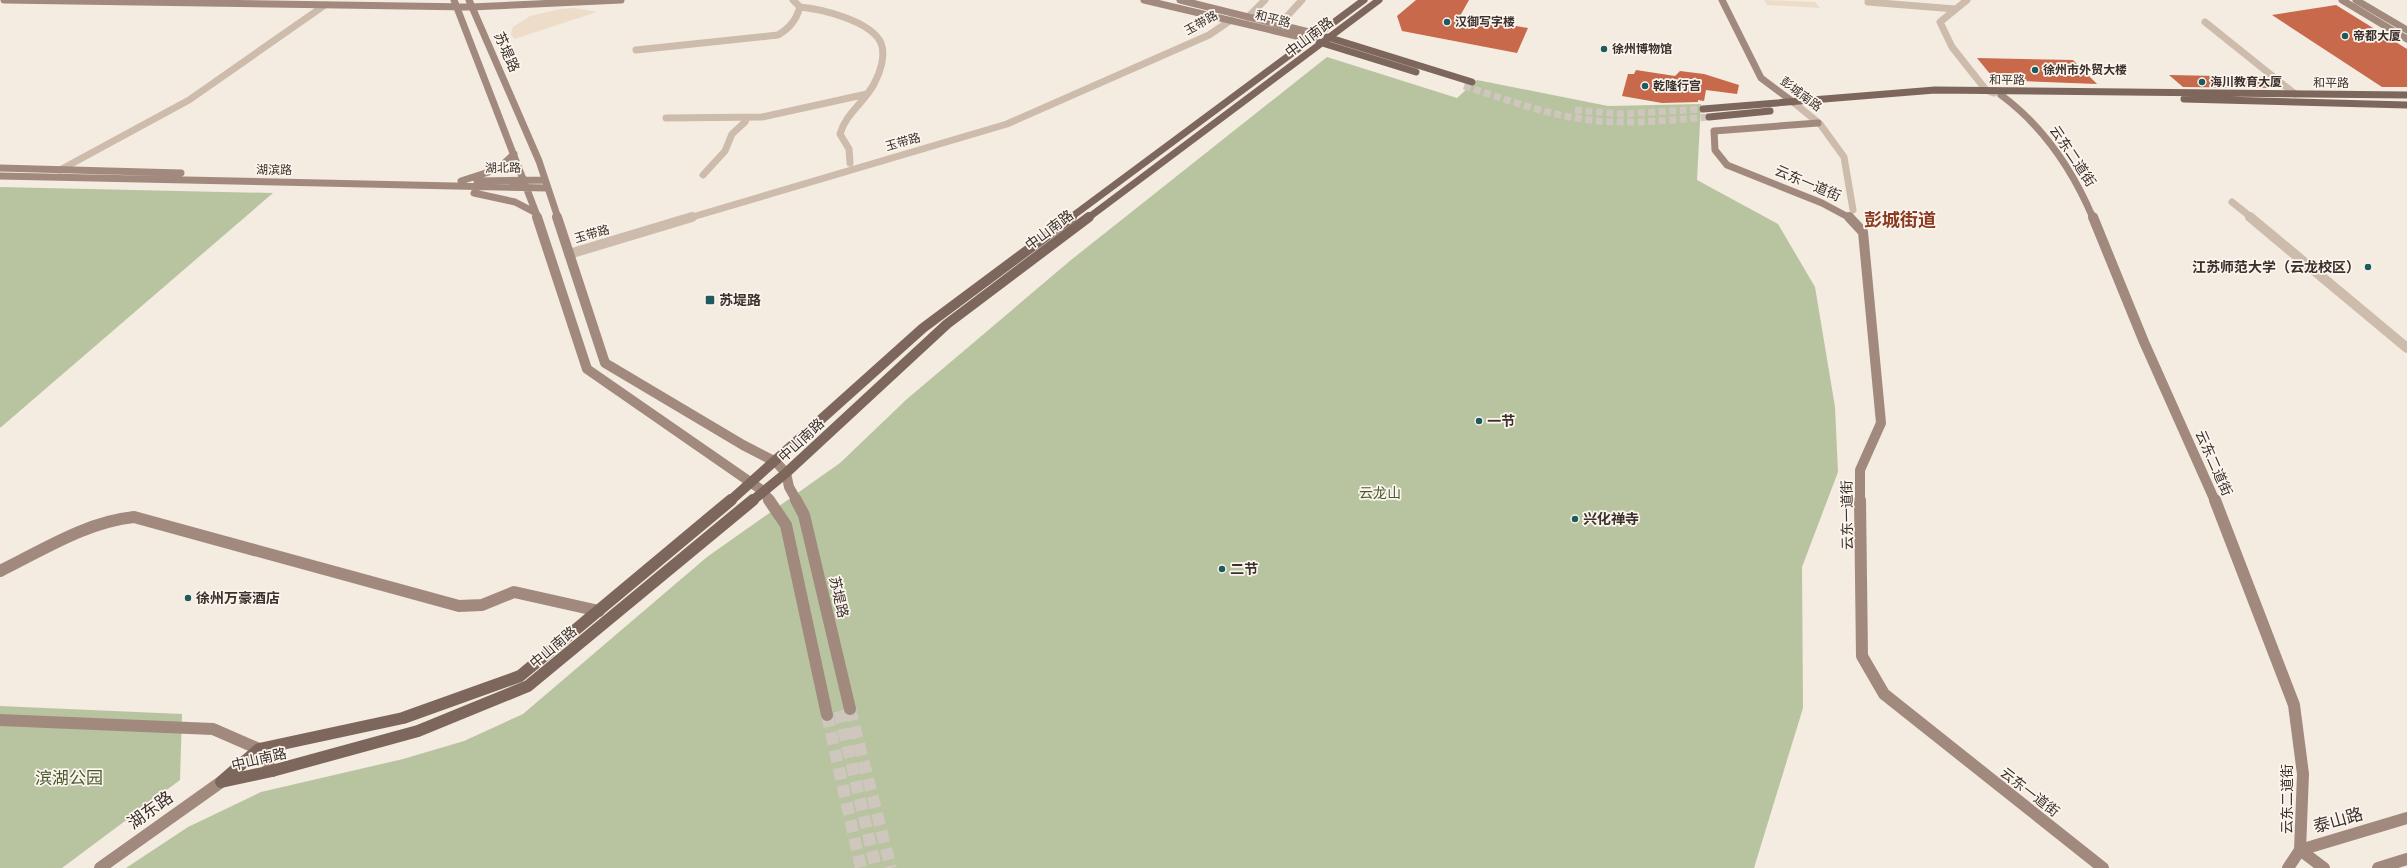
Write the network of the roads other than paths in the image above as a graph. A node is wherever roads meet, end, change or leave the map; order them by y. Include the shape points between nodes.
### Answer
1 (4, 0) edge
2 (621, 0) edge
3 (793, 0) edge
4 (1144, 0) edge
5 (1180, 0) edge
6 (1266, 0) edge
7 (1302, 0) edge
8 (1364, 0) edge
9 (1379, 0) edge
10 (1722, 0) edge
11 (1966, 0) edge
12 (2342, 0) edge
13 (2356, 0) edge
14 (115, 1) edge
15 (470, 2) edge
16 (1868, 2) dead end
17 (455, 3) edge
18 (325, 6) junction
19 (800, 7) junction
20 (1955, 9) junction
21 (1248, 16) junction
22 (1231, 20) junction
23 (2205, 22) dead end
24 (1280, 24) junction
25 (2407, 30) edge
26 (1313, 36) junction
27 (2407, 39) edge
28 (1327, 41) junction
29 (636, 50) dead end
30 (1472, 82) tunnel mouth
31 (1464, 86) tunnel mouth
32 (1986, 90) junction
33 (867, 94) junction
34 (2295, 94) junction
35 (2001, 95) junction
36 (2407, 96) edge
37 (1796, 105) junction
38 (2407, 105) edge
39 (1703, 109) tunnel mouth
40 (747, 117) junction
41 (666, 118) dead end
42 (1709, 118) tunnel mouth
43 (1818, 123) junction
44 (514, 154) junction
45 (850, 163) dead end
46 (0, 168) edge
47 (60, 170) junction
48 (703, 175) dead end
49 (0, 176) edge
50 (524, 180) junction
51 (545, 180) junction
52 (461, 181) junction
53 (401, 185) junction
54 (547, 188) junction
55 (527, 189) junction
56 (2232, 202) dead end
57 (1853, 210) dead end
58 (536, 213) junction
59 (570, 256) junction
60 (2407, 348) edge
61 (776, 462) junction
62 (786, 473) junction
63 (751, 482) junction
64 (763, 490) junction
65 (0, 571) edge
66 (599, 611) junction
67 (850, 709) tunnel mouth
68 (827, 715) tunnel mouth
69 (0, 720) edge
70 (258, 749) junction
71 (272, 771) junction
72 (221, 782) junction
73 (2407, 818) edge
74 (2300, 850) junction
75 (2407, 859) edge
76 (100, 868) edge
77 (2103, 868) edge
78 (2288, 868) edge
79 (2324, 868) edge
80 (2378, 868) edge

1 - 14 main road
2 - 15 main road
3 - 19 street
4 - 22 main road, 和平路
5 - 21 main road, 和平路
6 - 21 street
7 - 24 street
8 - 26 main road, 中山南路
9 - 28 main road, 中山南路
10 - 37 main road, 彭城南路 via 1761,78
11 - 20 street
12 - 27 main road
13 - 25 main road
14 - 18 main road
15 - 17 main road
15 - 51 main road, 苏堤路
16 - 20 street
17 - 18 main road
17 - 44 main road
18 - 47 street via 189,100
19 - 29 street via 791,26 774,36
19 - 33 street via 839,13 879,39 882,61 879,76
20 - 32 street via 1940,22 1952,47
21 - 24 main road, 和平路
22 - 26 main road, 和平路
22 - 59 street, 玉带路 via 1209,35 1007,124
23 - 34 street
24 - 26 main road, 和平路
26 - 28 main road, 和平路
26 - 61 main road, 中山南路 via 923,328
28 - 30 main road, 和平路
28 - 31 main road, 和平路
28 - 62 main road, 中山南路 via 947,324
32 - 34 main road, 和平路
32 - 35 street
32 - 37 main road, 和平路 via 1935,90
33 - 40 street via 779,114
33 - 45 street via 842,124 840,134 849,149
34 - 36 main road, 和平路
35 - 37 main road, 和平路 via 1940,95
35 - 38 main road, 和平路
35 - 74 main road, 云东二道街 via 2018,107 2044,135 2081,189 2144,342 2208,483 2294,705 2303,774
37 - 39 main road, 和平路
37 - 42 main road, 和平路
37 - 43 street, 彭城南路
40 - 41 street
40 - 48 street via 732,134 725,151
43 - 57 street, 彭城南路 via 1830,135 1844,157
43 - 77 main road, 云东一道街 via 1714,131 1714,150 1727,165 1822,203 1849,217 1863,232 1881,423 1860,470 1862,656 1884,694
44 - 50 main road
44 - 52 main road via 511,160 488,175
46 - 47 main road, 湖滨路
47 - 52 main road, 湖滨路
49 - 53 main road, 湖滨路
50 - 51 main road, 湖北路
50 - 52 main road, 湖北路
50 - 55 main road
51 - 54 main road, 苏堤路
53 - 55 main road, 湖滨路
53 - 58 main road via 432,191 480,193 515,202
54 - 55 main road, 湖滨路
54 - 59 main road, 苏堤路
55 - 58 main road
56 - 60 street
58 - 63 main road via 587,369
59 - 61 main road, 苏堤路 via 605,363
61 - 62 main road, 苏堤路
61 - 63 main road, 中山南路
62 - 64 main road, 中山南路
62 - 67 main road, 苏堤路 via 789,486 804,515
63 - 64 main road
63 - 66 main road, 中山南路
64 - 68 main road via 786,525
64 - 71 main road, 中山南路 via 528,686 418,731
65 - 66 main road via 101,523 134,517 459,606 480,608 514,592
66 - 70 main road, 中山南路 via 520,676 403,718
69 - 70 main road via 213,729
70 - 71 main road
70 - 72 main road, 中山南路
71 - 72 main road, 中山南路
72 - 76 main road, 湖东路
73 - 74 main road, 泰山路
74 - 78 main road, 泰山路
74 - 79 main road, 云东二道街
75 - 80 main road

